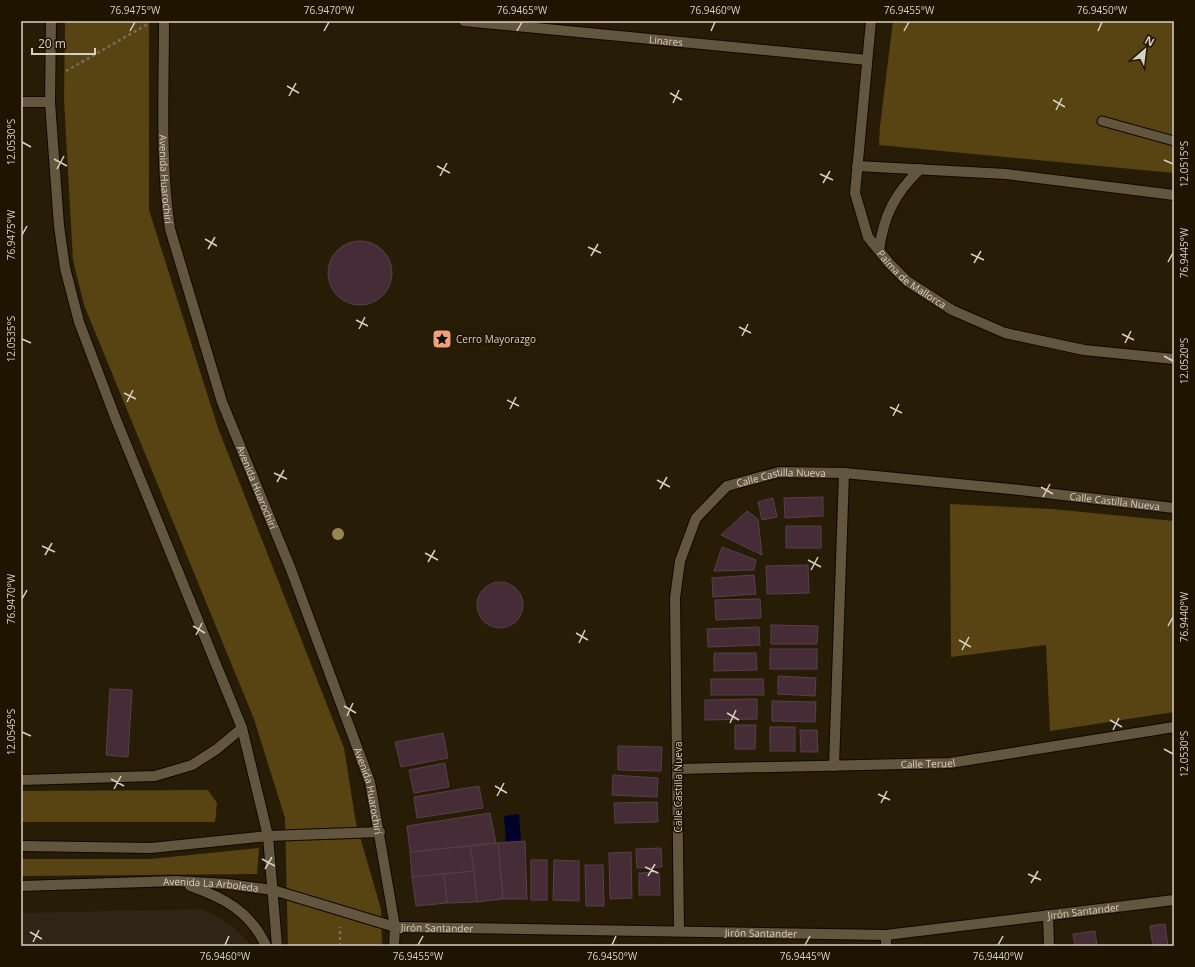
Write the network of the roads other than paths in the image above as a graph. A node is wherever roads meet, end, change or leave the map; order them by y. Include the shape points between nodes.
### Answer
1 (51, 21) edge
2 (164, 21) edge
3 (464, 21) edge
4 (871, 21) edge
5 (867, 60) junction
6 (21, 102) edge
7 (50, 102) junction
8 (1102, 121) dead end
9 (1174, 140) edge
10 (857, 166) junction
11 (920, 169) junction
12 (1174, 195) edge
13 (879, 250) junction
14 (1174, 359) edge
15 (844, 473) junction
16 (1174, 508) edge
17 (1174, 727) edge
18 (242, 728) junction
19 (834, 766) junction
20 (678, 768) junction
21 (21, 780) edge
22 (380, 832) junction
23 (268, 836) junction
24 (21, 846) edge
25 (176, 881) junction
26 (21, 886) edge
27 (273, 890) junction
28 (1174, 900) edge
29 (1048, 916) junction
30 (395, 927) junction
31 (679, 930) junction
32 (886, 935) junction
33 (266, 946) edge
34 (277, 946) edge
35 (394, 946) edge
36 (886, 946) edge
37 (1049, 946) edge

1 - 7 street
2 - 22 street, Avenida Huarochirí via 164,120 170,229 222,402 290,567 370,782
3 - 5 street, Linares
4 - 5 street, Palma de Mallorca
5 - 10 street, Palma de Mallorca
6 - 7 street
7 - 18 street via 59,226 65,268 79,322
8 - 9 lane
10 - 11 street
10 - 13 street, Palma de Mallorca via 855,193 868,237
11 - 12 street via 1006,174
11 - 13 street via 896,195 881,232
13 - 14 street, Palma de Mallorca via 907,281 952,310 1005,333 1084,350
15 - 16 street, Calle Castilla Nueva
15 - 19 street
15 - 20 street, Calle Castilla Nueva via 779,472 727,486 696,518 680,561 675,598
17 - 19 street, Calle Teruel via 950,763
18 - 21 street via 218,749 192,765 155,776
18 - 23 street
19 - 20 street, Calle Teruel
20 - 31 street, Calle Castilla Nueva
22 - 23 street
22 - 30 street, Avenida Huarochirí
23 - 24 street via 151,848
23 - 27 street
25 - 26 street, Avenida La Arboleda
25 - 27 street, Avenida La Arboleda
25 - 33 street via 214,894 234,906 252,922
27 - 30 street, Avenida La Arboleda
27 - 34 street
28 - 29 street, Jirón Santander
29 - 32 street, Jirón Santander
29 - 37 street
30 - 31 street, Jirón Santander
30 - 35 street, Avenida Huarochirí
31 - 32 street, Jirón Santander
32 - 36 street

